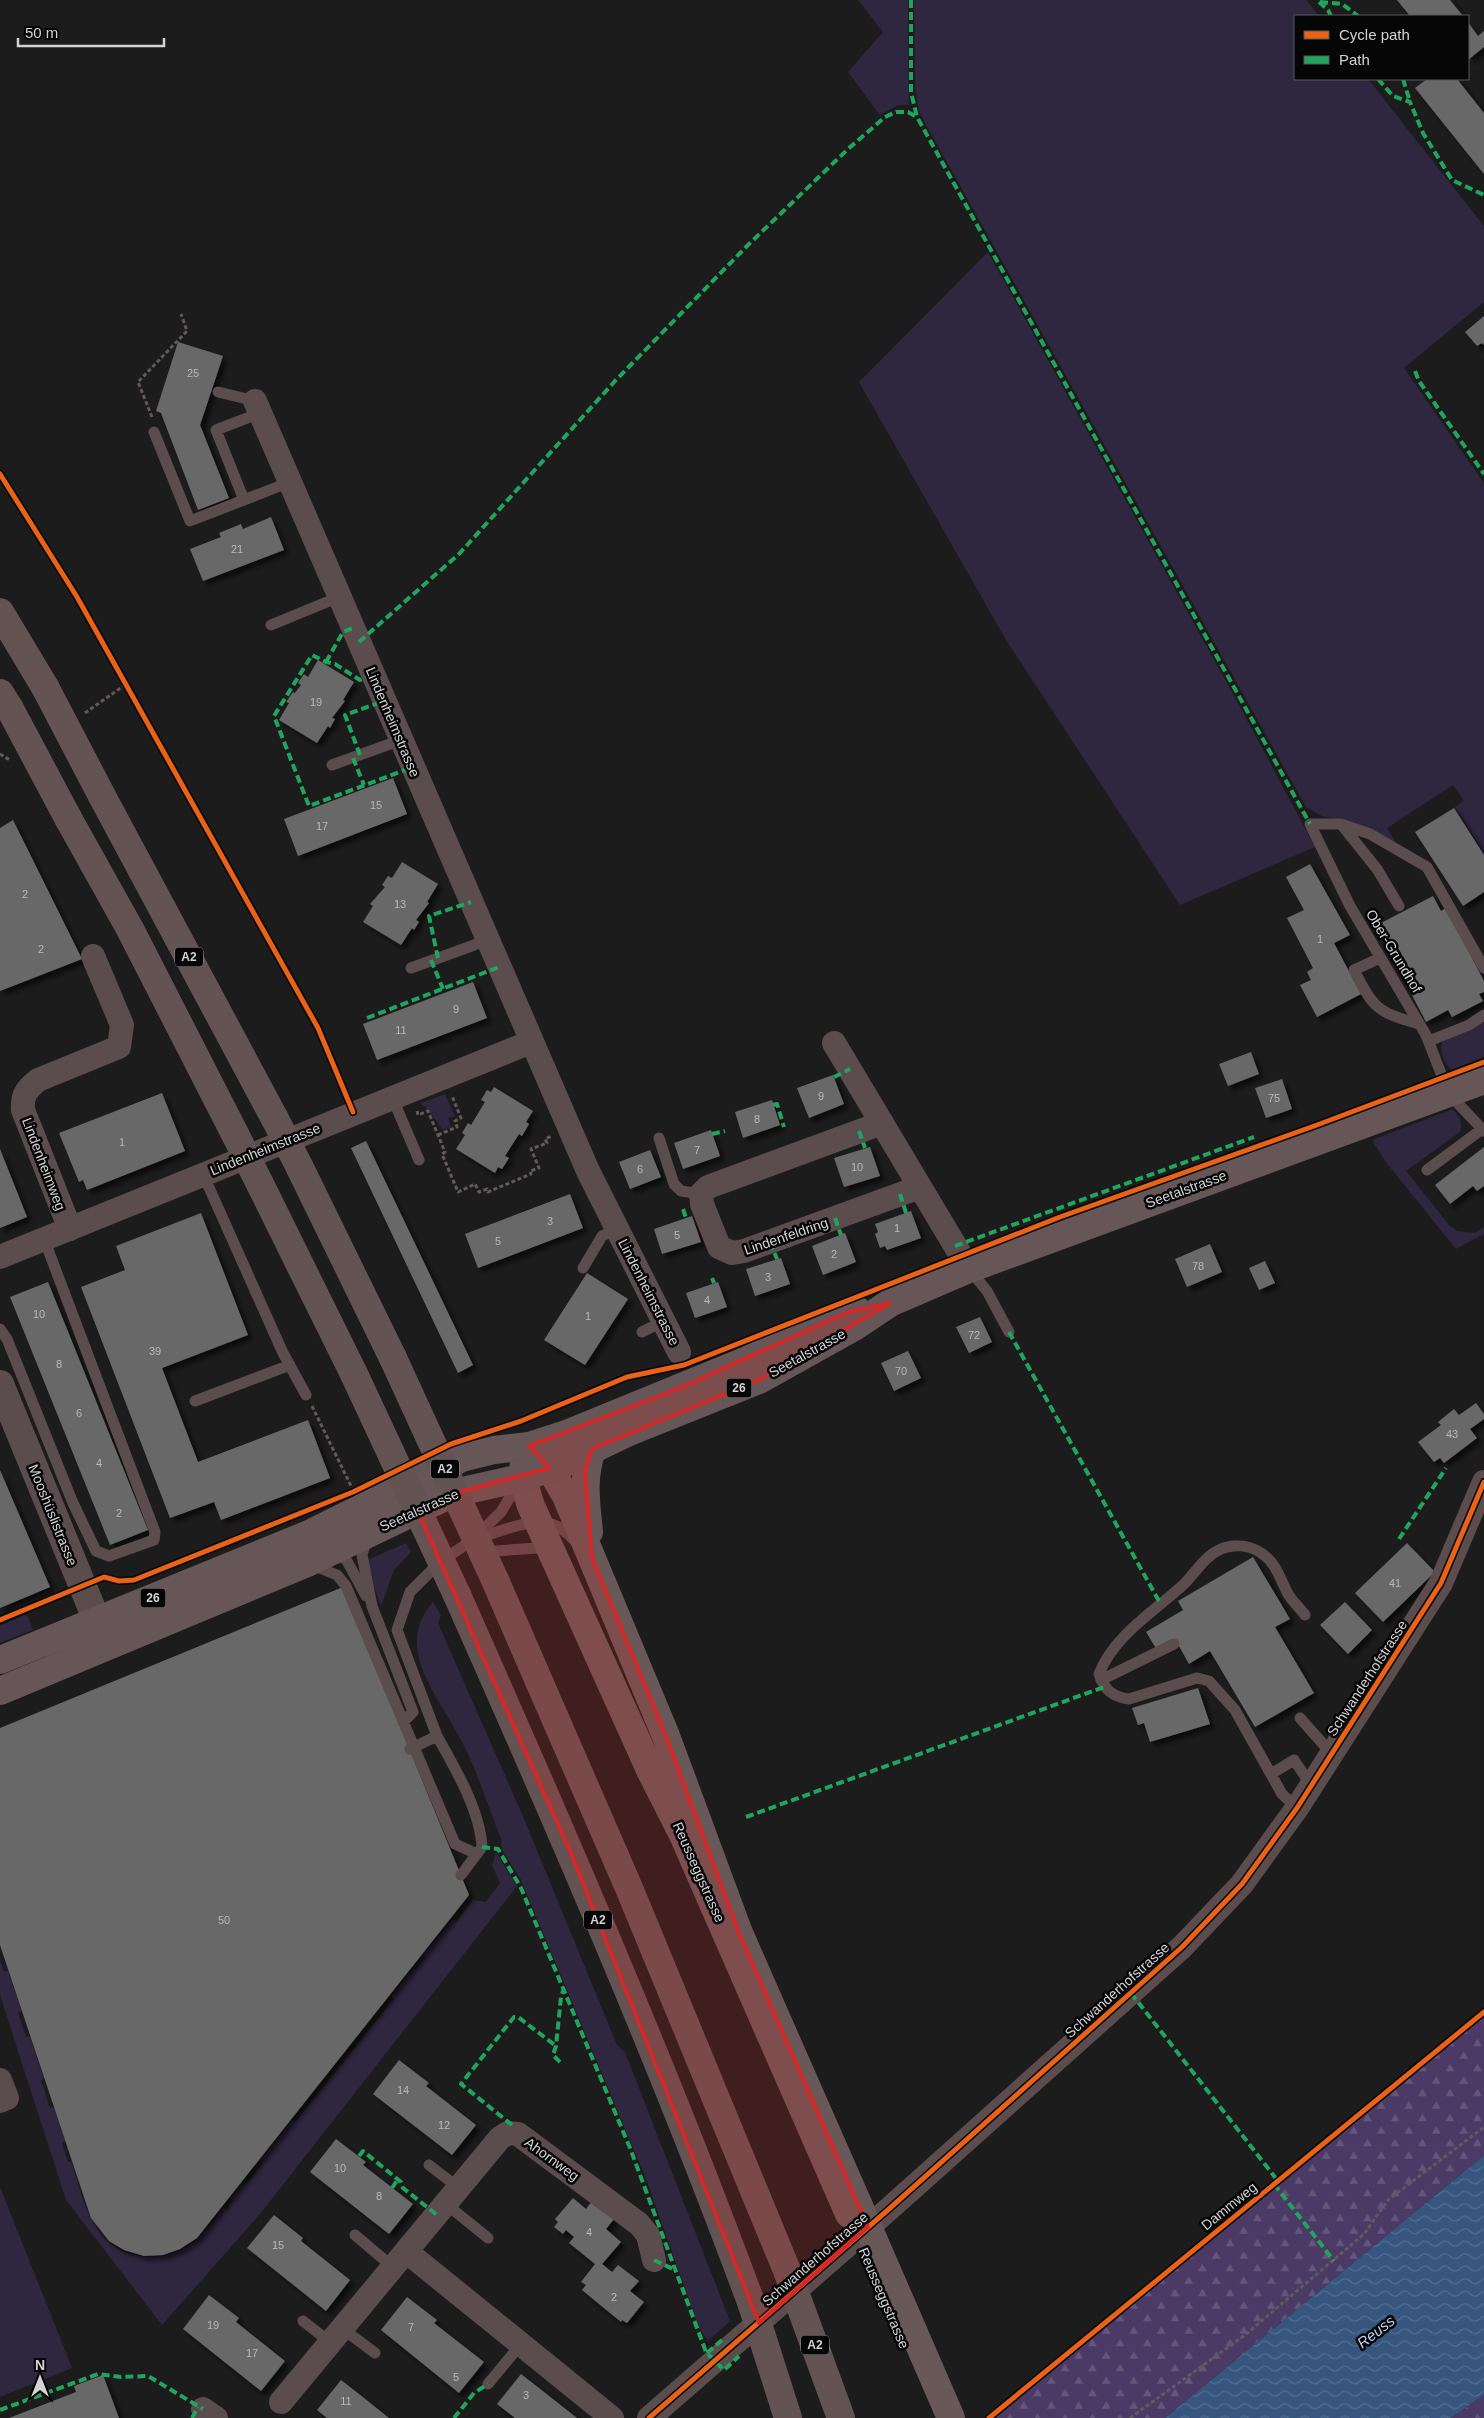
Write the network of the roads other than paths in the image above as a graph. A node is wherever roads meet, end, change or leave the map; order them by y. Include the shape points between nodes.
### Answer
1 (218, 392) dead end
2 (258, 407) junction
3 (154, 432) road end
4 (290, 482) junction
5 (244, 500) junction
6 (339, 597) junction
7 (0, 612) edge
8 (271, 625) dead end
9 (5, 701) edge
10 (401, 740) junction
11 (332, 765) dead end
12 (1341, 824) junction
13 (1399, 906) dead end
14 (488, 940) junction
15 (93, 956) dead end
16 (1380, 958) junction
17 (411, 968) dead end
18 (1484, 968) edge
19 (1484, 1015) edge
20 (1419, 1024) junction
21 (531, 1042) junction
22 (1428, 1042) junction
23 (834, 1043) dead end
24 (1484, 1080) edge
25 (1449, 1094) junction
26 (392, 1097) junction
27 (882, 1123) junction
28 (1483, 1131) edge
29 (659, 1138) dead end
30 (419, 1160) dead end
31 (1427, 1170) dead end
32 (203, 1174) junction
33 (920, 1187) junction
34 (701, 1194) junction
35 (70, 1229) junction
36 (617, 1229) junction
37 (44, 1239) junction
38 (0, 1257) edge
39 (583, 1268) dead end
40 (969, 1269) junction
41 (890, 1303) junction
42 (664, 1321) junction
43 (0, 1329) edge
44 (642, 1332) dead end
45 (1009, 1332) dead end
46 (679, 1352) dead end
47 (290, 1365) junction
48 (0, 1384) edge
49 (306, 1395) road end
50 (195, 1401) dead end
51 (529, 1446) junction
52 (592, 1449) junction
53 (548, 1468) junction
54 (521, 1478) junction
55 (1484, 1482) edge
56 (79, 1515) junction
57 (540, 1523) junction
58 (369, 1533) junction
59 (309, 1534) junction
60 (471, 1541) junction
61 (64, 1543) junction
62 (337, 1550) junction
63 (455, 1554) junction
64 (555, 1554) junction
65 (592, 1558) junction
66 (307, 1564) junction
67 (372, 1606) junction
68 (1305, 1615) dead end
69 (96, 1620) junction
70 (1174, 1644) dead end
71 (107, 1647) junction
72 (0, 1660) edge
73 (1101, 1680) junction
74 (0, 1691) edge
75 (1300, 1718) dead end
76 (404, 1722) junction
77 (437, 1736) junction
78 (412, 1749) junction
79 (1332, 1754) junction
80 (1271, 1774) junction
81 (1312, 1785) junction
82 (1297, 1808) junction
83 (477, 1854) junction
84 (460, 1875) dead end
85 (0, 2080) edge
86 (0, 2101) edge
87 (429, 2165) dead end
88 (452, 2196) junction
89 (854, 2210) junction
90 (355, 2235) dead end
91 (488, 2238) dead end
92 (400, 2260) junction
93 (654, 2260) dead end
94 (303, 2321) dead end
95 (337, 2336) junction
96 (520, 2344) junction
97 (375, 2353) dead end
98 (488, 2384) dead end
99 (282, 2402) dead end
100 (612, 2418) edge
101 (649, 2418) edge
102 (788, 2418) edge
103 (841, 2418) edge
104 (934, 2418) edge
105 (951, 2418) edge

1 - 2 lane
2 - 4 street, Lindenheimstrasse
2 - 5 lane via 216,430
3 - 5 lane via 190,521
4 - 5 lane
4 - 6 street, Lindenheimstrasse
6 - 8 lane
6 - 10 street, Lindenheimstrasse
7 - 103 highway, A2, bridge via 45,687 276,1119 393,1358 630,1888 788,2273
9 - 102 highway, A2, bridge via 130,929 236,1136 354,1374 457,1595 591,1901 706,2183 752,2304
10 - 11 lane
10 - 14 street, Lindenheimstrasse
12 - 13 lane via 1376,869
12 - 16 lane, Ober-Grundhof via 1310,824 1350,906
12 - 18 lane via 1370,834 1427,868
14 - 17 lane
14 - 21 street, Lindenheimstrasse
15 - 35 street, Lindenheimweg via 122,1025 119,1047 38,1080 22,1098 23,1110
16 - 20 lane, Ober-Grundhof
16 - 20 lane via 1354,970 1368,998 1377,1009
19 - 22 lane
20 - 22 lane, Ober-Grundhof
21 - 26 street, Lindenheimstrasse
21 - 36 street, Lindenheimstrasse
22 - 25 lane, Ober-Grundhof
23 - 27 street
24 - 25 main road, Seetalstrasse / 26
25 - 28 lane
25 - 40 main road, Seetalstrasse / 26
26 - 30 lane
26 - 32 street, Lindenheimstrasse
27 - 33 street
27 - 34 street via 708,1187
28 - 31 lane
29 - 34 lane via 674,1184 681,1191
32 - 35 street, Lindenheimstrasse
32 - 47 lane
33 - 34 street, Lindenfeldring via 732,1253 719,1247
33 - 40 street
35 - 37 street, Lindenheimstrasse
36 - 39 lane via 602,1236
36 - 42 street, Lindenheimstrasse
37 - 38 street, Lindenheimstrasse
37 - 56 lane via 155,1532 154,1540 110,1556 96,1551
40 - 41 main road, Seetalstrasse / 26
40 - 45 lane via 986,1291
41 - 51 main road, Seetalstrasse / 26 via 848,1312 745,1361
41 - 52 main road, Seetalstrasse / 26 via 768,1376
42 - 44 lane
42 - 46 street, Lindenheimstrasse
43 - 56 lane via 7,1339
47 - 49 lane
47 - 50 lane
48 - 61 street, Mooshüslistrasse
51 - 53 main road, Reusseggstrasse
51 - 54 main road via 522,1462
51 - 59 main road, Seetalstrasse / 26 via 462,1458
52 - 53 main road, Seetalstrasse / 26
52 - 65 main road, Reusseggstrasse via 584,1482
53 - 54 main road, Seetalstrasse / 26
53 - 65 main road, Reusseggstrasse via 566,1496
54 - 57 main road, Reusseggstrasse
54 - 58 main road, Seetalstrasse / 26 via 463,1490
54 - 60 lane via 501,1512
55 - 79 street, Schwanderhofstrasse via 1441,1583
56 - 61 lane
57 - 60 lane
57 - 64 main road, Reusseggstrasse
57 - 65 lane via 560,1528
58 - 62 main road, Seetalstrasse / 26
58 - 67 lane via 362,1555
59 - 62 lane
59 - 69 main road, Seetalstrasse / 26
60 - 63 lane
61 - 69 street, Mooshüslistrasse
62 - 66 main road, Seetalstrasse / 26
62 - 67 lane via 347,1561
63 - 64 lane via 537,1548
63 - 77 lane via 440,1562 410,1592 397,1630
64 - 89 main road, Reusseggstrasse via 651,1772 688,1844
65 - 89 main road, Reusseggstrasse via 666,1736 739,1933
66 - 71 main road, Seetalstrasse / 26
66 - 76 lane via 337,1575 346,1586
67 - 76 lane via 413,1712
68 - 73 lane via 1289,1595 1281,1575 1270,1560 1257,1551 1229,1546 1210,1555 1184,1584 1140,1621 1105,1657 1099,1674
69 - 71 street, Mooshüslistrasse
69 - 72 main road, Seetalstrasse / 26
70 - 73 lane
71 - 74 main road, Seetalstrasse / 26
73 - 80 lane via 1104,1687 1118,1698 1129,1699 1197,1678 1209,1681 1235,1710
75 - 79 lane
76 - 78 lane
77 - 78 lane
77 - 83 lane via 459,1775 481,1834 482,1847
78 - 83 lane via 455,1844
79 - 81 street, Schwanderhofstrasse
80 - 81 lane via 1294,1760
80 - 82 lane via 1282,1794
81 - 82 street, Schwanderhofstrasse
82 - 101 street, Schwanderhofstrasse via 1242,1884 1182,1947
83 - 84 lane
85 - 86 street via 7,2098
87 - 88 lane
88 - 91 lane
88 - 92 street, Ahornweg
88 - 93 street, Ahornweg via 500,2138 508,2133 518,2134 639,2224 648,2235
89 - 104 main road, Reusseggstrasse
89 - 105 main road, Reusseggstrasse, bridge
90 - 92 lane
92 - 95 street, Ahornweg
92 - 96 street
94 - 95 lane
95 - 97 lane
95 - 99 street, Ahornweg
96 - 98 lane
96 - 100 street

